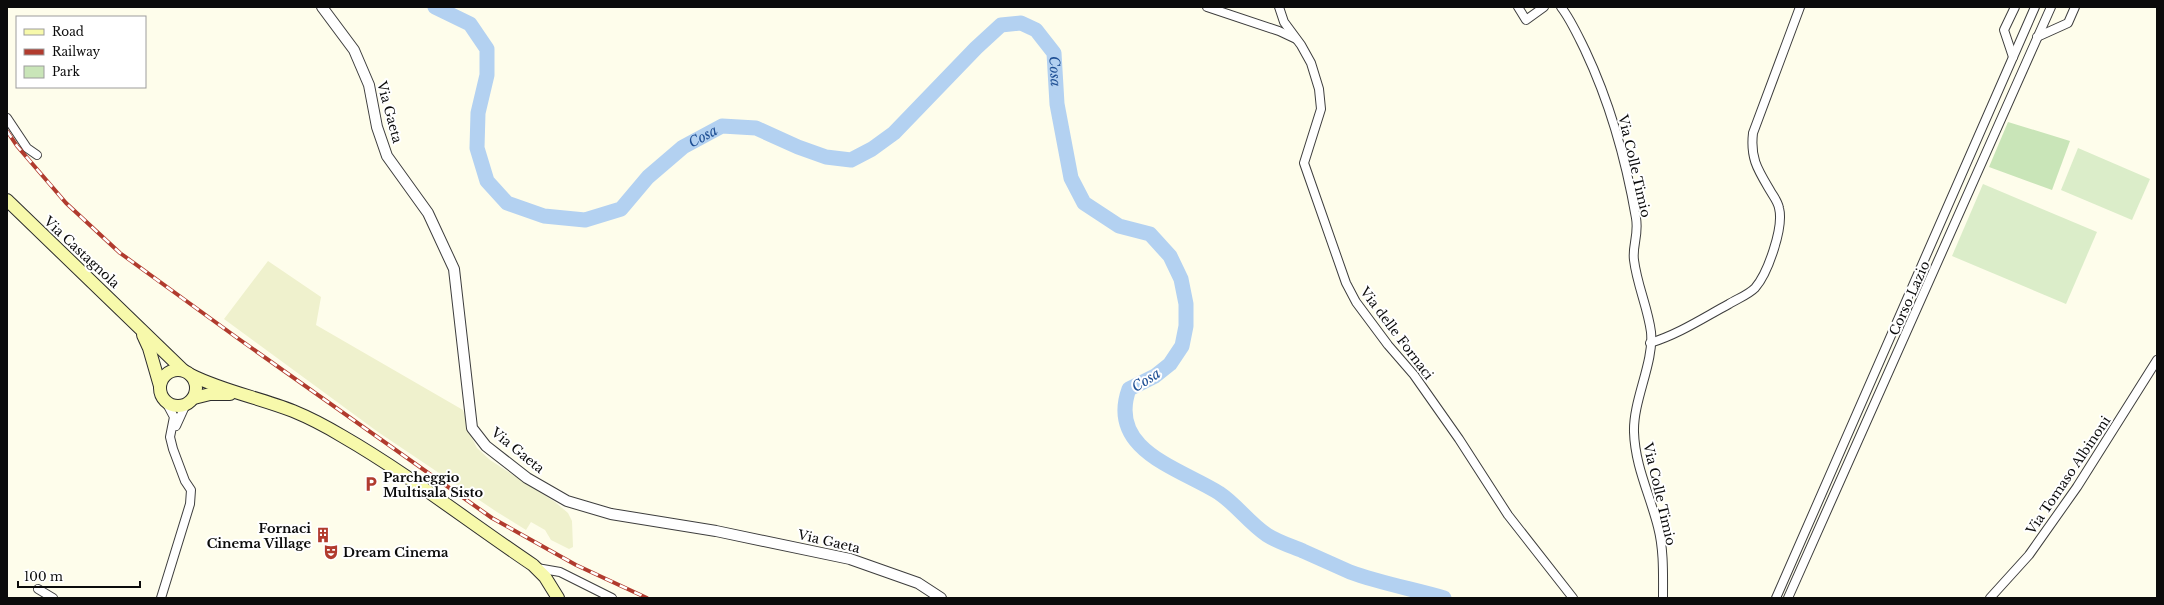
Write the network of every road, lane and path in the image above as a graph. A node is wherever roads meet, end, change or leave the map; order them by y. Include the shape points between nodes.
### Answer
1 (322, 7) edge
2 (1207, 7) edge
3 (1279, 7) edge
4 (1518, 7) edge
5 (1544, 7) edge
6 (1561, 7) edge
7 (1800, 7) edge
8 (2015, 7) edge
9 (2035, 7) edge
10 (2051, 7) edge
11 (2075, 7) edge
12 (2037, 37) junction
13 (1298, 40) junction
14 (2013, 57) junction
15 (7, 118) edge
16 (37, 155) dead end
17 (7, 200) edge
18 (138, 325) junction
19 (1650, 343) junction
20 (2157, 360) edge
21 (187, 372) junction
22 (160, 386) junction
23 (243, 394) junction
24 (190, 401) junction
25 (166, 402) junction
26 (173, 448) junction
27 (537, 568) junction
28 (38, 588) dead end
29 (53, 598) edge
30 (161, 598) edge
31 (558, 598) edge
32 (612, 598) edge
33 (941, 598) edge
34 (1573, 598) edge
35 (1663, 598) edge
36 (1776, 598) edge
37 (1788, 598) edge
38 (1990, 598) edge

1 - 33 street, Via Gaeta via 354,50 370,85 377,128 388,156 428,213 454,269 472,428 486,446 527,478 567,501 611,514 716,531 850,559 918,583
2 - 13 street
3 - 13 street, Via delle Fornaci via 1284,22
4 - 5 street via 1526,20
6 - 19 street, Via Colle Timio via 1598,79 1615,128 1636,218 1637,239 1634,259 1651,333
7 - 19 street via 1753,133 1755,163 1779,208 1780,218 1775,245 1764,274 1755,288 1744,295 1701,321
8 - 14 street via 2004,30
9 - 14 street, Corso Lazio
10 - 12 street, Corso Lazio
11 - 12 street via 2068,23
12 - 37 street, Corso Lazio
13 - 34 street, Via delle Fornaci via 1311,63 1319,89 1321,109 1304,163 1346,283 1356,302 1414,375 1459,439 1508,515
14 - 36 street, Corso Lazio
15 - 16 street via 27,148
17 - 18 main road, Via Castagnola
18 - 21 main road, Via Castagnola
18 - 22 main road via 149,348
19 - 35 street, Via Colle Timio via 1635,414 1634,432 1642,481 1661,542
20 - 38 street, Via Tomaso Albinoni via 2078,487 2028,555
21 - 22 main road via 178,369 168,372
21 - 23 main road via 211,384
21 - 24 main road via 197,388
22 - 25 main road
23 - 24 main road via 210,394
23 - 27 main road via 294,412 342,436
24 - 25 main road via 176,406
24 - 26 street via 175,430
25 - 26 street via 174,417 170,437
26 - 30 street via 191,490 190,504
27 - 31 main road
27 - 32 street via 560,572
28 - 29 street

